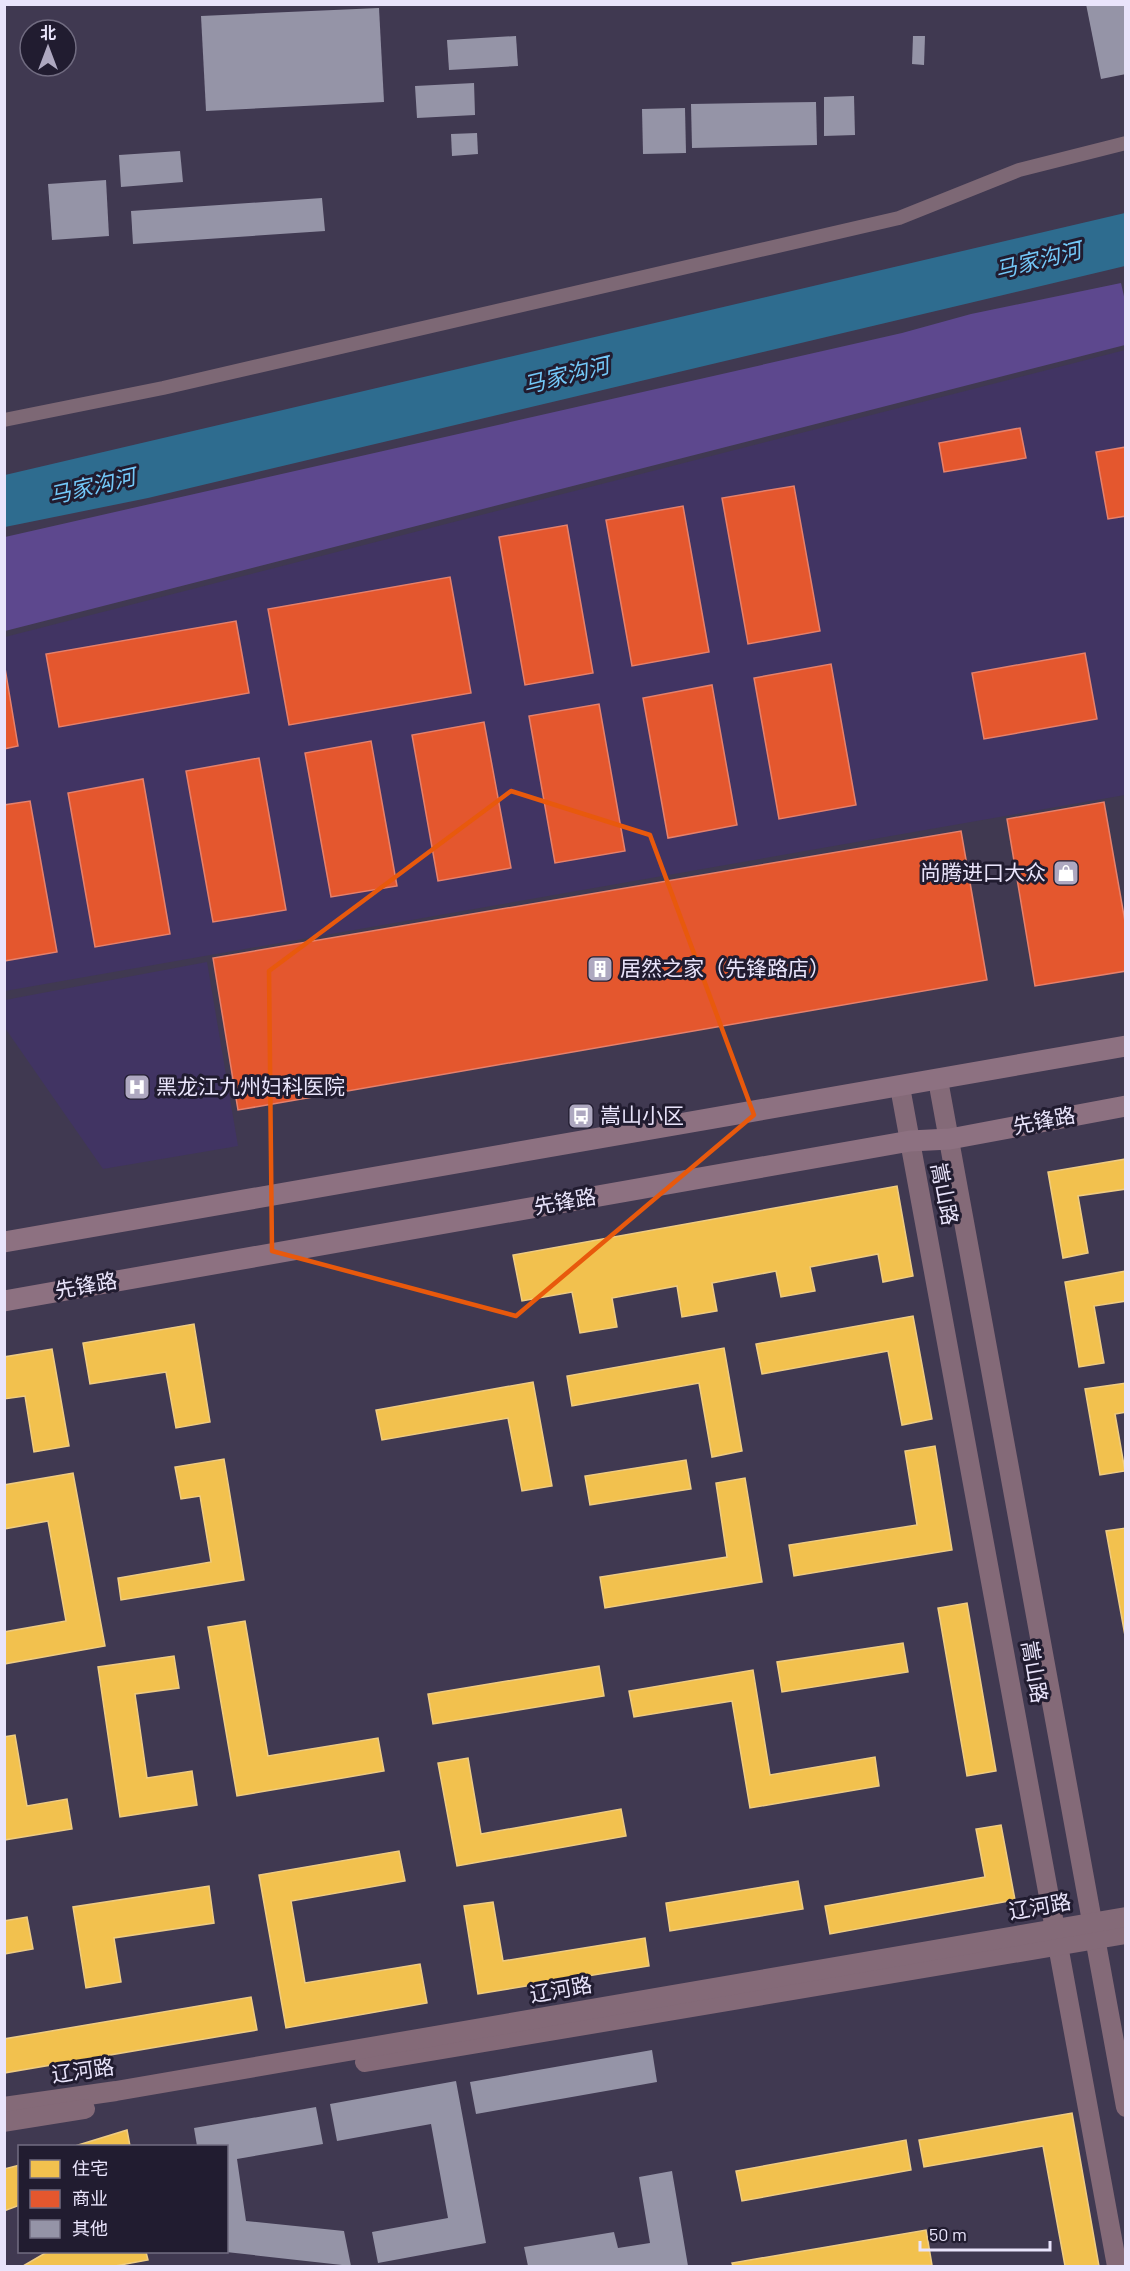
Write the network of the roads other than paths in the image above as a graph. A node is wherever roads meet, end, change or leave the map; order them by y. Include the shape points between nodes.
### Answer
1 (1125, 143) edge
2 (4, 420) edge
3 (1125, 1047) edge
4 (938, 1080) junction
5 (900, 1087) junction
6 (1125, 1106) edge
7 (950, 1139) junction
8 (910, 1142) junction
9 (4, 1242) edge
10 (4, 1300) edge
11 (1125, 1917) edge
12 (1095, 1931) junction
13 (1125, 1934) edge
14 (1058, 1937) junction
15 (4, 2107) edge
16 (1125, 2107) edge
17 (4, 2122) edge
18 (1118, 2266) edge

1 - 2 street via 1018,171 899,218 163,388
3 - 4 main road
4 - 5 main road
4 - 7 main road, 嵩山路
5 - 8 main road, 嵩山路
5 - 9 main road
6 - 7 main road, 先锋路
7 - 8 main road, 先锋路
7 - 12 main road, 嵩山路
8 - 10 main road, 先锋路
8 - 14 main road, 嵩山路
11 - 12 main road, 辽河路
12 - 13 main road, 辽河路
12 - 14 main road, 辽河路
12 - 16 main road, 嵩山路
14 - 15 main road, 辽河路
14 - 17 main road, 辽河路
14 - 18 main road, 嵩山路

